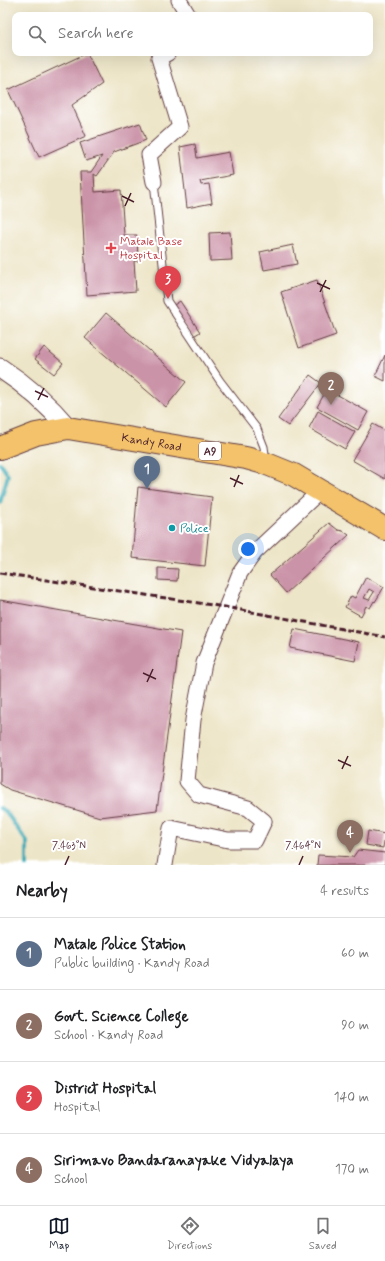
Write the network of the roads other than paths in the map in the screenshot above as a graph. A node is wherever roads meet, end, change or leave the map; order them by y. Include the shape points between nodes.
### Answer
1 (179, 0) edge
2 (186, 12) edge
3 (163, 56) edge
4 (154, 182) joint
5 (0, 368) edge
6 (68, 428) junction
7 (0, 448) edge
8 (267, 464) junction
9 (321, 490) junction
10 (385, 529) edge
11 (165, 865) edge

1 - 2 street
3 - 4 street via 159,58 180,127 149,155
4 - 8 lane via 168,301 220,381 257,429
5 - 6 street via 25,385 57,414
6 - 7 highway, Kandy Road / A9 via 36,434
6 - 8 highway, Kandy Road / A9 via 205,450
8 - 9 highway, Kandy Road / A9
9 - 10 highway, Kandy Road / A9
9 - 11 street via 255,552 240,573 204,663 193,720 187,781 199,795 248,808 264,821 255,840 228,840 171,828

